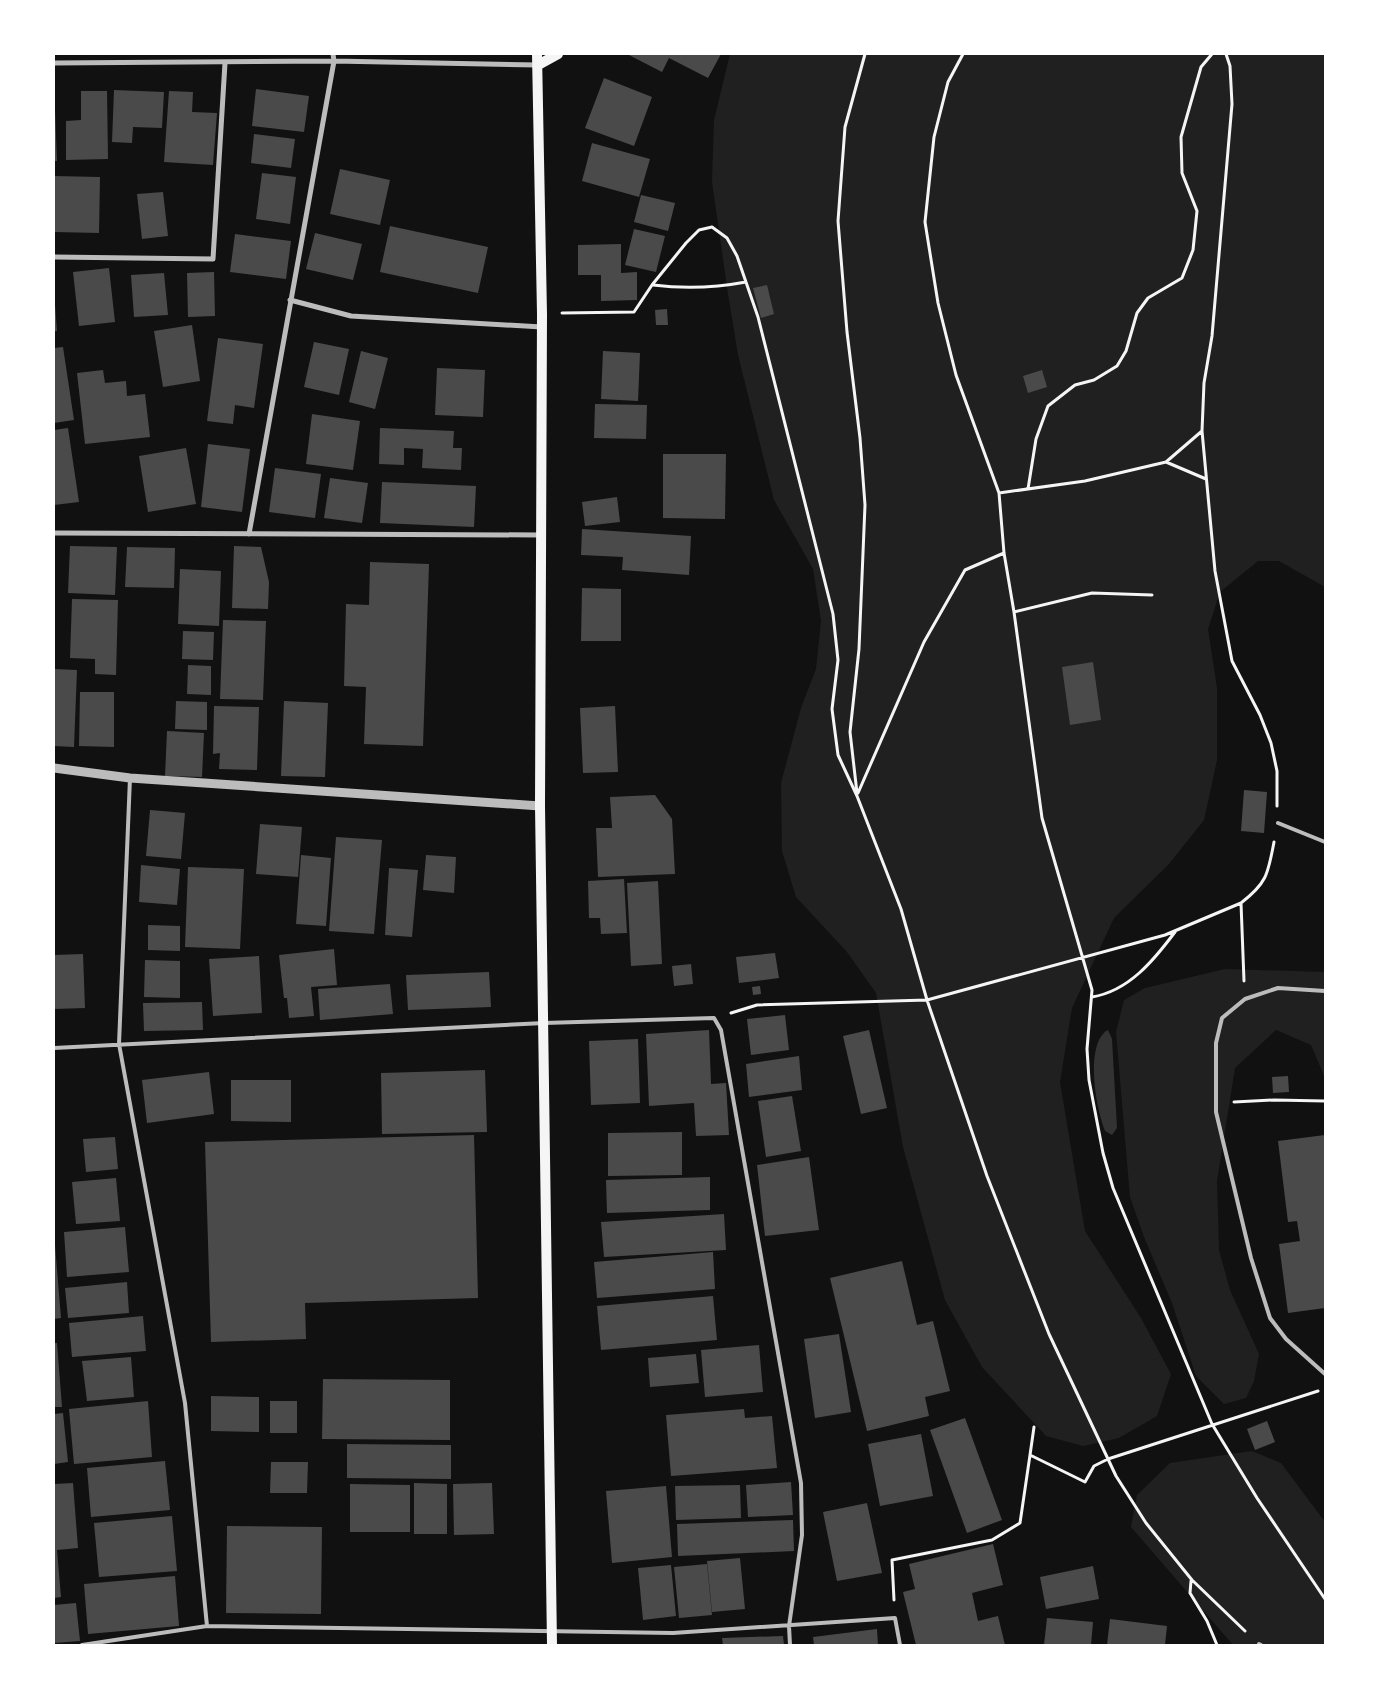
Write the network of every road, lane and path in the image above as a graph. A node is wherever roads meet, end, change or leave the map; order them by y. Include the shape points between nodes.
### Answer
1 (333, 54) edge
2 (537, 54) edge
3 (558, 54) edge
4 (865, 54) edge
5 (963, 54) edge
6 (1212, 54) edge
7 (1226, 54) edge
8 (334, 62) junction
9 (54, 63) edge
10 (225, 63) junction
11 (538, 65) junction
12 (54, 257) edge
13 (746, 282) junction
14 (652, 285) junction
15 (290, 300) junction
16 (542, 314) junction
17 (542, 327) junction
18 (1202, 432) junction
19 (1166, 462) junction
20 (1207, 480) junction
21 (1028, 489) junction
22 (999, 493) junction
23 (54, 533) edge
24 (249, 534) junction
25 (539, 535) junction
26 (1004, 552) junction
27 (1152, 595) dead end
28 (1014, 612) junction
29 (54, 768) edge
30 (130, 778) junction
31 (857, 796) junction
32 (540, 806) junction
33 (1278, 823) junction
34 (1325, 842) edge
35 (1241, 902) junction
36 (1175, 931) junction
37 (1244, 981) dead end
38 (1325, 991) edge
39 (1092, 997) junction
40 (927, 1000) junction
41 (714, 1018) junction
42 (544, 1023) junction
43 (119, 1044) junction
44 (54, 1048) edge
45 (1325, 1101) edge
46 (1216, 1103) junction
47 (1325, 1374) edge
48 (1322, 1390) dead end
49 (1212, 1424) junction
50 (1034, 1427) dead end
51 (1030, 1454) junction
52 (1108, 1459) junction
53 (1192, 1580) junction
54 (1325, 1599) edge
55 (896, 1618) junction
56 (207, 1626) junction
57 (789, 1626) junction
58 (552, 1632) junction
59 (1260, 1644) edge
60 (82, 1645) edge
61 (552, 1645) edge
62 (790, 1645) edge
63 (900, 1645) edge
64 (1217, 1645) edge

1 - 8 street
2 - 11 main road
3 - 11 main road
4 - 31 path via 845,127 838,221 865,505 859,649 850,732
5 - 22 path via 948,82 934,137 925,222 938,303 956,375
6 - 21 path via 1201,67 1181,136 1182,173 1197,211 1193,250 1182,278 1148,298 1137,313 1126,351 1117,366 1094,380 1075,385 1048,406 1033,448
7 - 18 path via 1230,66 1232,104
8 - 10 street
8 - 11 street
8 - 15 street
9 - 10 street
10 - 12 street via 213,259
11 - 16 main road
13 - 14 path via 687,289
13 - 14 path via 727,238 712,227 699,230
13 - 31 path via 758,317 833,614 838,660 832,709 838,755
14 - 16 path via 634,312
15 - 17 street via 351,316
15 - 24 street
16 - 17 main road
17 - 25 main road
18 - 19 path
18 - 20 path
19 - 20 path
19 - 21 path via 1085,481
20 - 33 path via 1215,571 1232,661 1271,742 1277,771
21 - 22 path
22 - 26 path
23 - 24 street
24 - 25 street
25 - 32 main road
26 - 28 path
26 - 31 path via 965,570 924,642
27 - 28 path via 1092,593
28 - 39 path via 1042,818 1078,934
29 - 30 street
30 - 32 street
30 - 43 lane
31 - 40 path via 901,909
32 - 42 main road
33 - 34 lane
33 - 35 path via 1269,867 1259,889
35 - 36 path
35 - 37 path
36 - 39 path via 1154,959 1120,988
36 - 40 path
38 - 46 lane via 1278,988 1245,999 1222,1018 1216,1043
39 - 49 path via 1087,1049 1089,1080 1113,1188
40 - 41 path via 757,1005
40 - 52 path via 987,1176 1049,1334
41 - 42 lane
41 - 57 lane via 721,1030 801,1483 802,1535
42 - 43 lane
42 - 58 main road
43 - 44 lane
43 - 56 lane via 185,1403
45 - 46 path
46 - 47 lane via 1251,1258 1270,1318 1286,1339
48 - 49 path
49 - 52 path
49 - 54 path
50 - 51 path
51 - 52 path via 1085,1482 1094,1466
51 - 55 path via 1020,1523 992,1540 892,1560
52 - 53 path via 1146,1523
53 - 59 path
53 - 64 path via 1190,1593
55 - 57 lane
55 - 63 lane
56 - 58 lane
56 - 60 lane
57 - 58 lane via 672,1633
57 - 62 lane
58 - 61 main road

